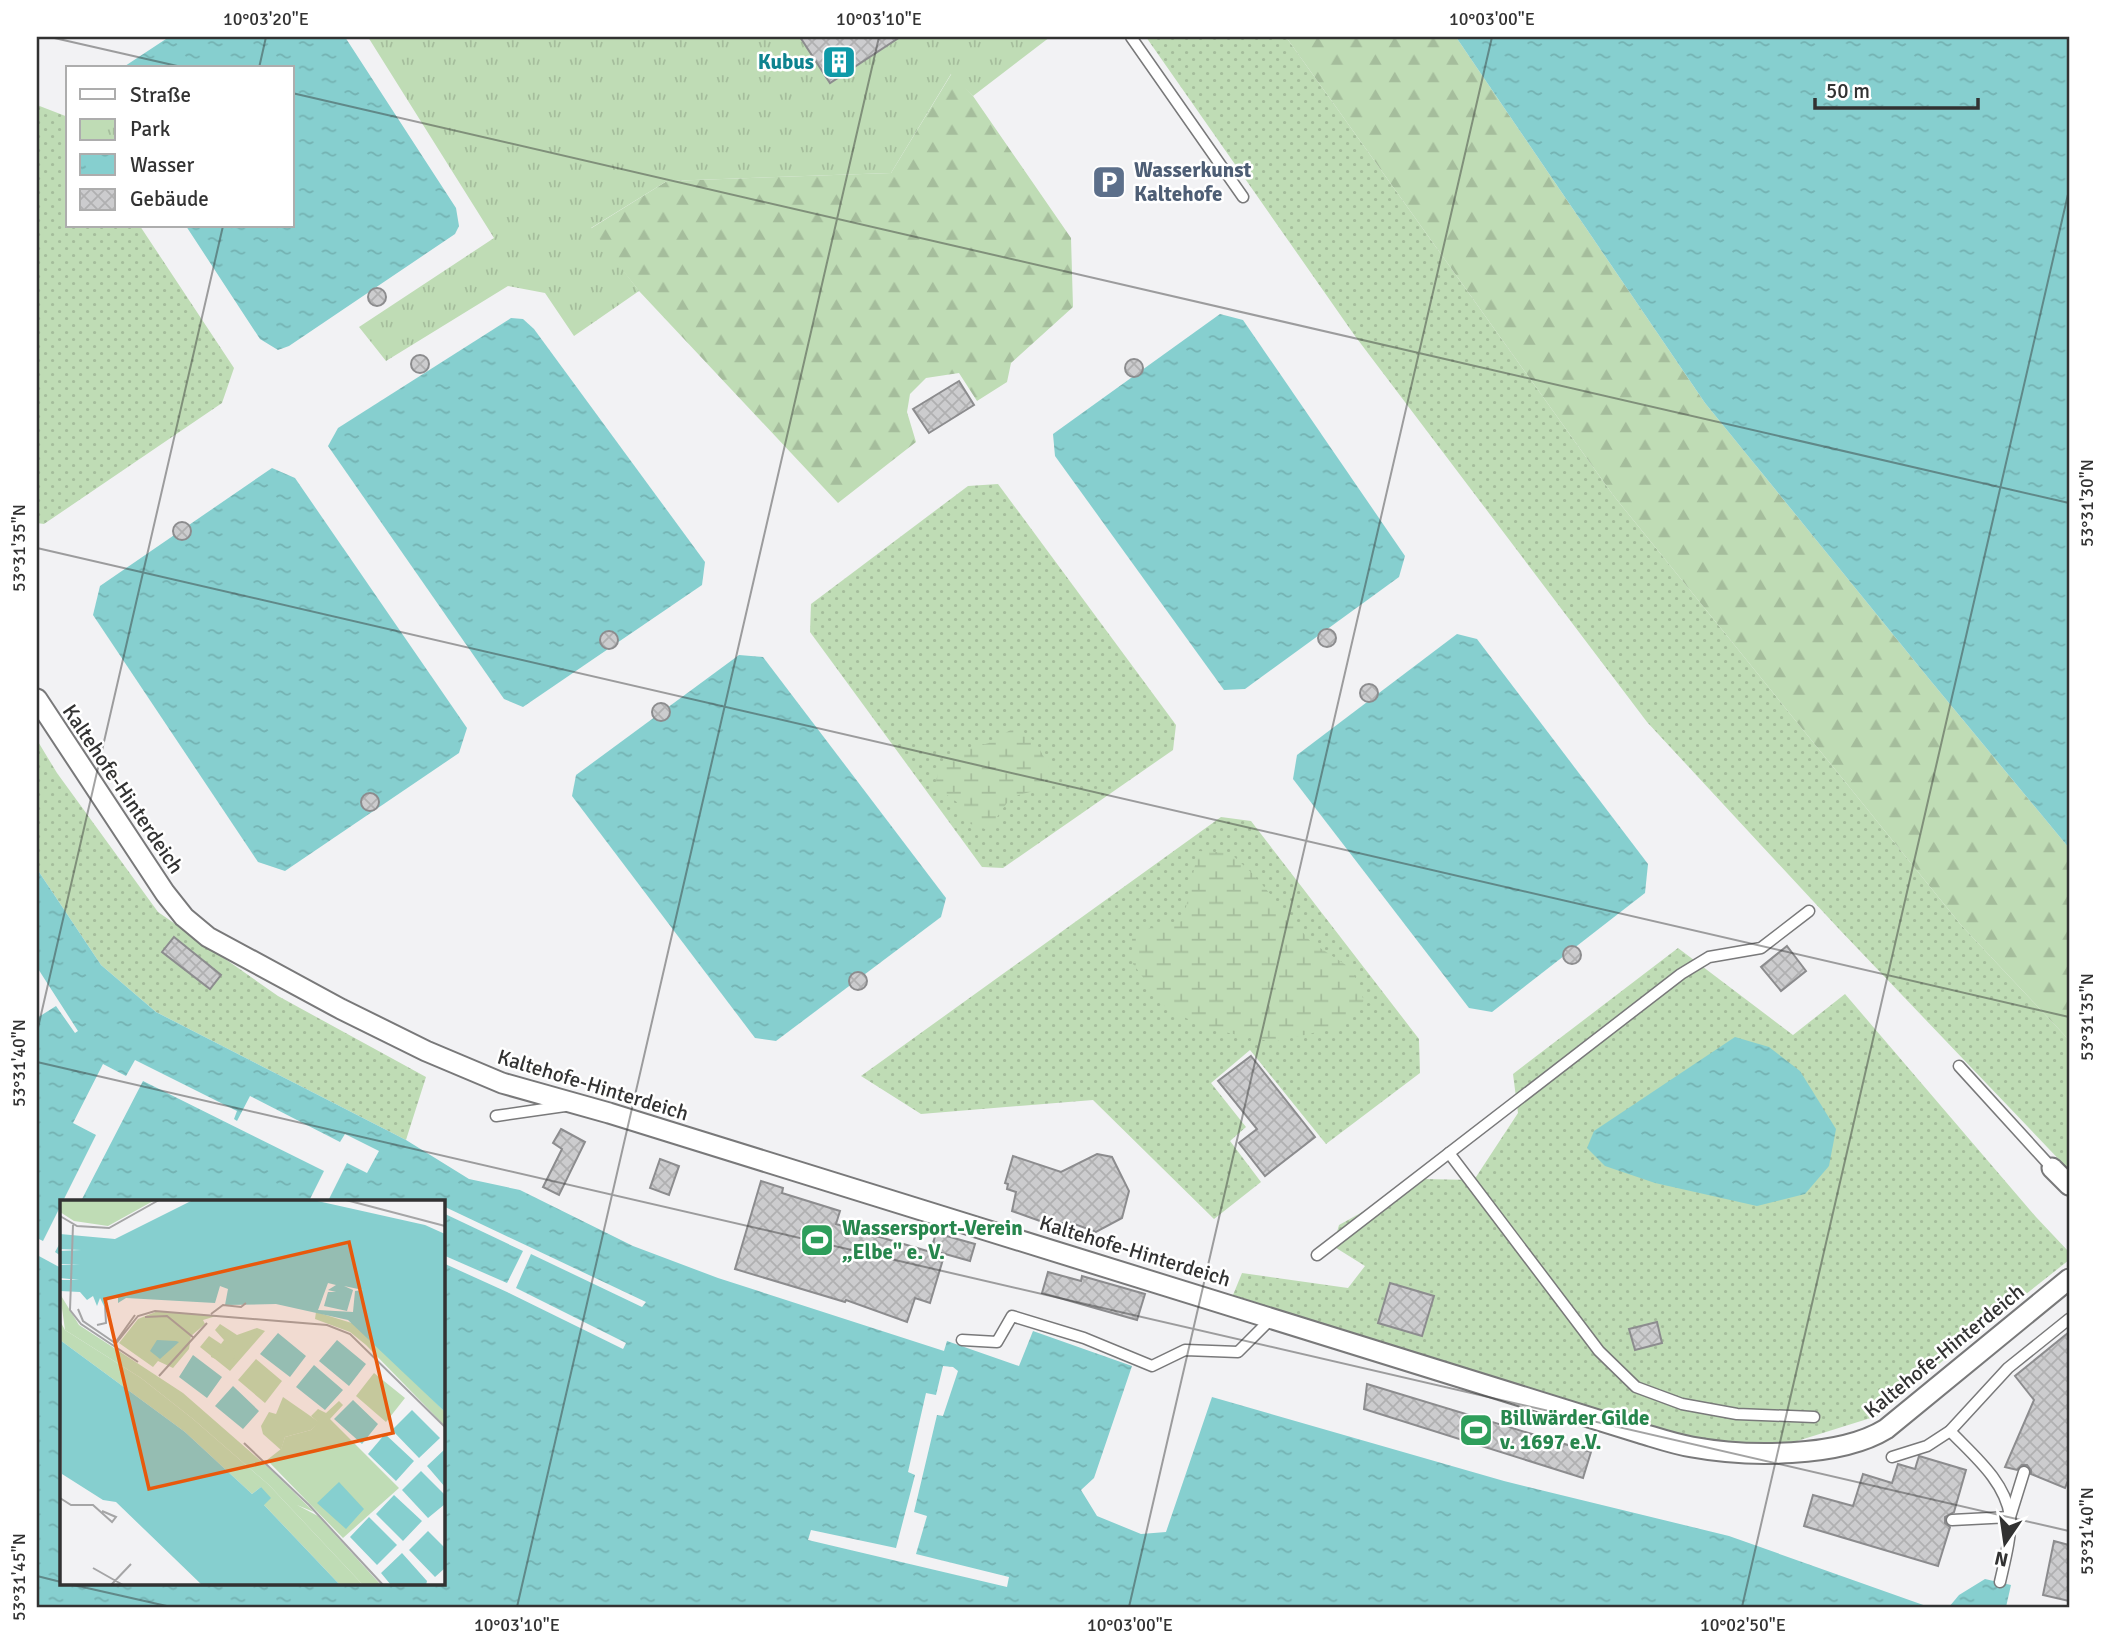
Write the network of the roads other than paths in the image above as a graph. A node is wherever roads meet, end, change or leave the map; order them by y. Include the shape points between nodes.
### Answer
1 (1131, 37) edge
2 (1243, 197) dead end
3 (37, 699) edge
4 (1809, 911) dead end
5 (1959, 1066) dead end
6 (576, 1104) junction
7 (496, 1116) dead end
8 (1448, 1153) junction
9 (2052, 1168) joint
10 (2069, 1185) edge
11 (1317, 1255) dead end
12 (2069, 1279) edge
13 (1272, 1318) junction
14 (2069, 1318) edge
15 (962, 1340) dead end
16 (1814, 1417) dead end
17 (1950, 1431) junction
18 (1892, 1457) dead end
19 (2024, 1472) dead end
20 (2010, 1517) junction
21 (1952, 1520) dead end
22 (2000, 1582) dead end

1 - 2 lane
3 - 6 street, Kaltehofe-Hinterdeich via 165,893 208,937 426,1051 502,1083
4 - 8 lane via 1761,948 1709,957 1681,974
5 - 9 lane
6 - 7 lane
6 - 13 street, Kaltehofe-Hinterdeich
8 - 11 lane
8 - 16 lane via 1599,1352 1636,1387 1682,1404 1737,1414
9 - 10 street
12 - 13 street, Kaltehofe-Hinterdeich via 1886,1429 1870,1439 1800,1452 1690,1447
13 - 15 lane via 1238,1352 1185,1350 1152,1366 1012,1316 998,1342
14 - 17 lane via 2008,1368
17 - 18 lane via 1927,1446
17 - 20 lane via 1991,1473
19 - 20 lane
20 - 21 lane
20 - 22 lane

